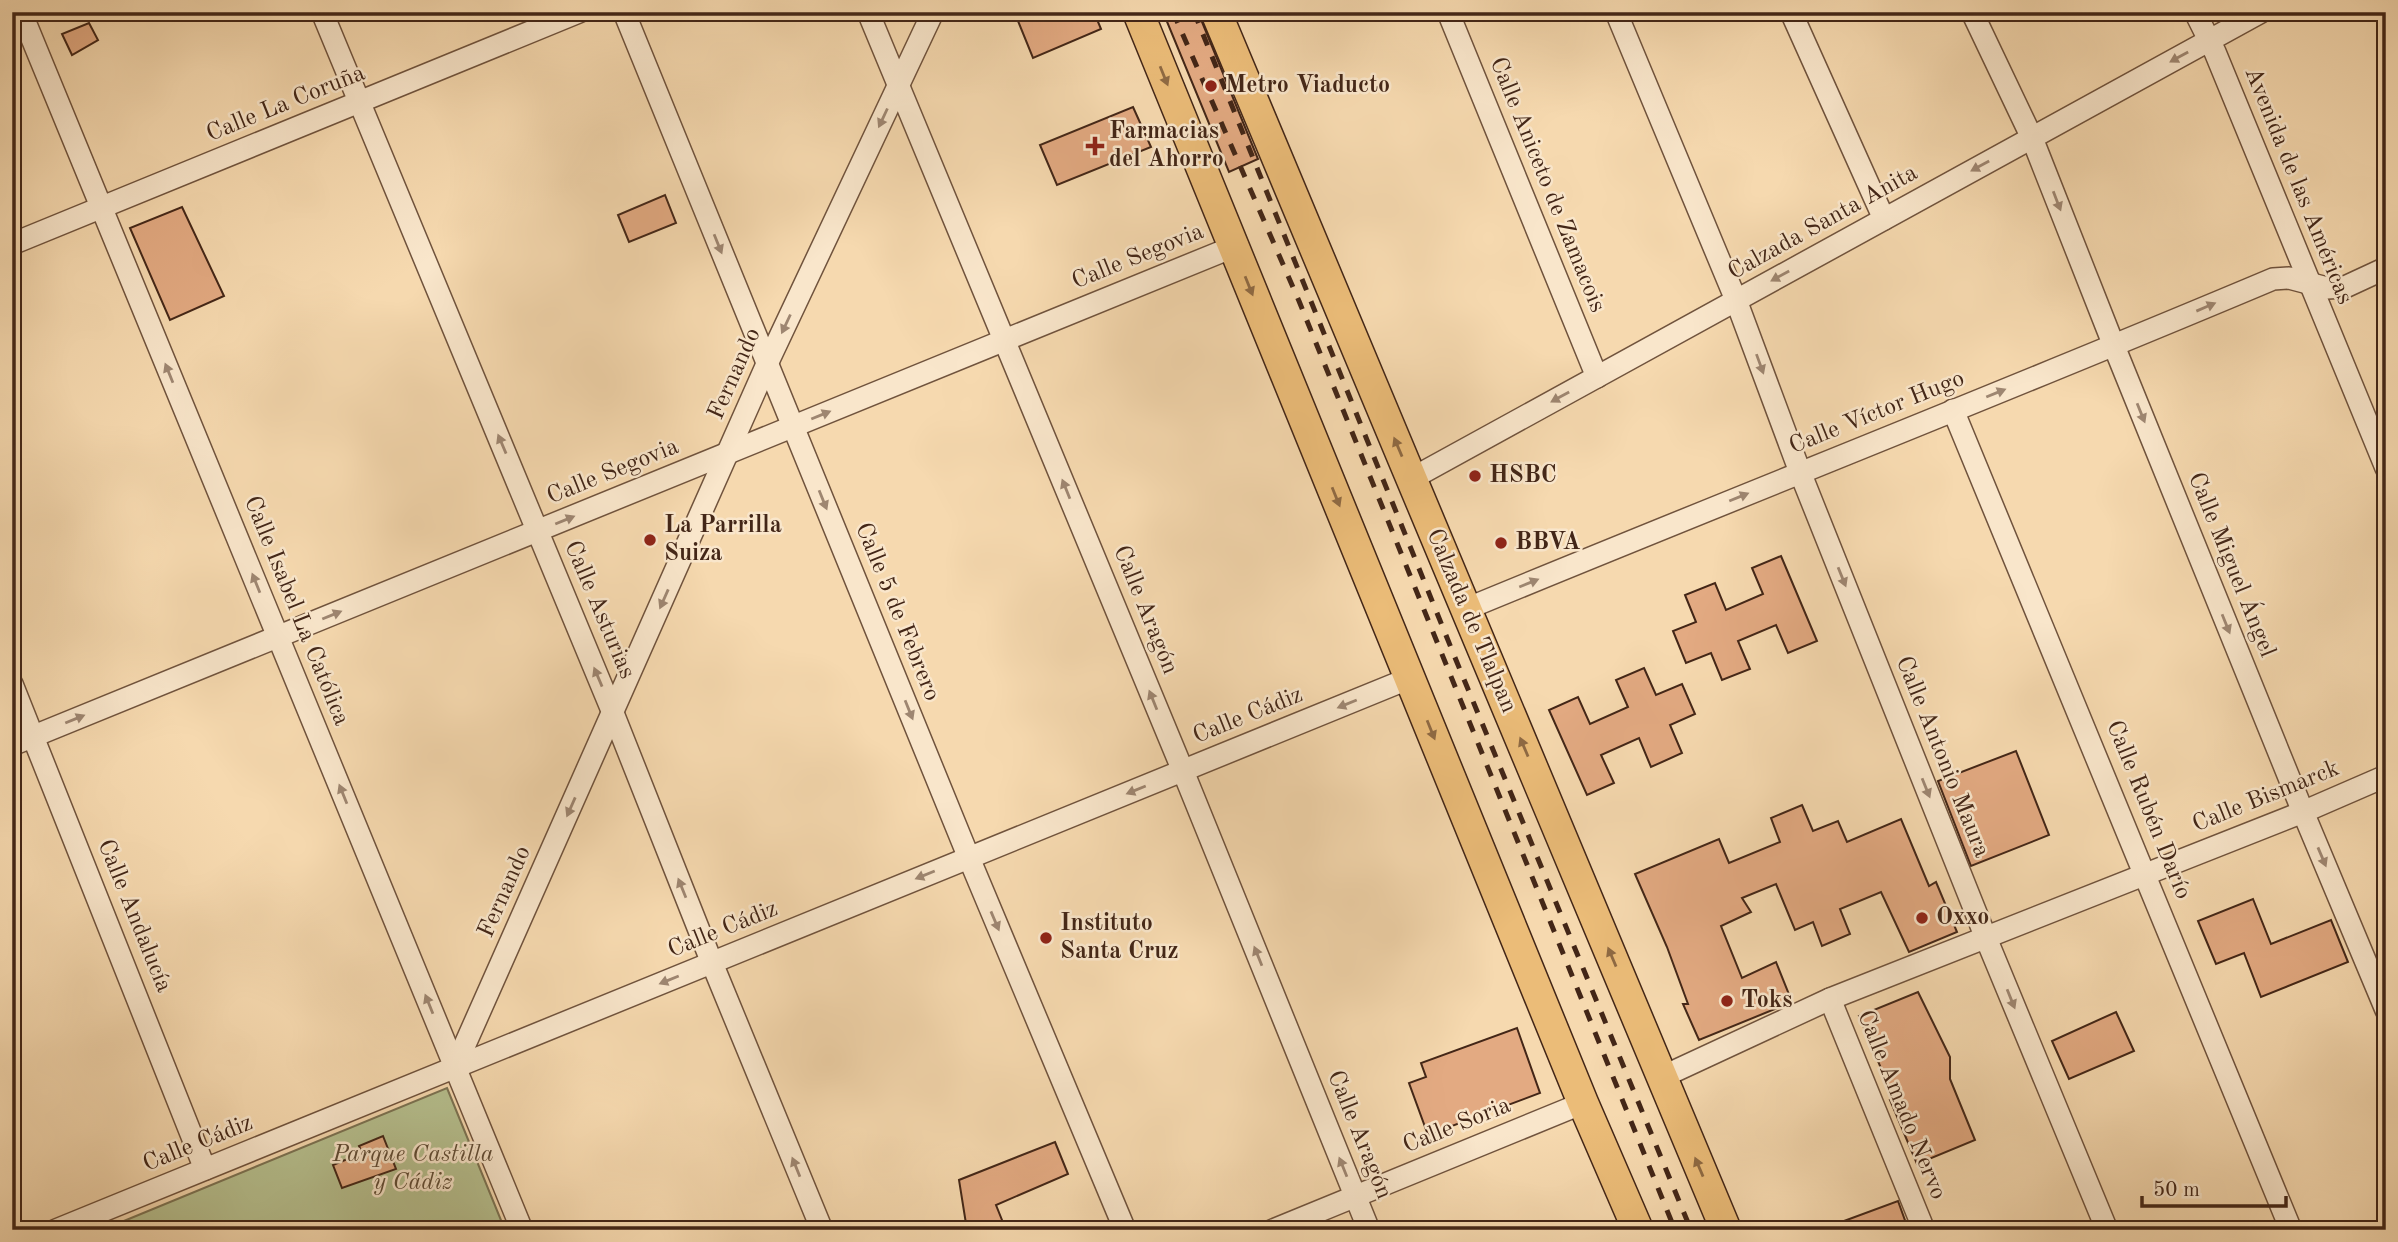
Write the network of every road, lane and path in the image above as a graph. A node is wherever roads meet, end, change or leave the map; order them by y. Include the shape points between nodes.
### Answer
1 (21, 12) edge
2 (322, 12) edge
3 (579, 12) edge
4 (624, 12) edge
5 (868, 12) edge
6 (933, 12) edge
7 (1138, 12) edge
8 (1216, 12) edge
9 (1448, 12) edge
10 (1616, 12) edge
11 (1791, 12) edge
12 (1972, 12) edge
13 (2195, 12) edge
14 (2260, 12) edge
15 (2210, 40) junction
16 (898, 86) junction
17 (360, 102) junction
18 (2032, 138) junction
19 (102, 208) junction
20 (1884, 219) junction
21 (12, 244) edge
22 (1233, 247) junction
23 (2386, 268) edge
24 (2309, 282) junction
25 (1736, 300) junction
26 (1004, 340) junction
27 (2113, 346) junction
28 (767, 364) junction
29 (1597, 377) junction
30 (1954, 410) junction
31 (793, 426) junction
32 (728, 453) junction
33 (2386, 468) edge
34 (1800, 472) junction
35 (1411, 479) junction
36 (538, 531) junction
37 (1466, 609) junction
38 (278, 637) junction
39 (1410, 678) junction
40 (12, 684) edge
41 (613, 713) junction
42 (34, 736) junction
43 (12, 745) edge
44 (1183, 771) junction
45 (2386, 776) edge
46 (2303, 812) junction
47 (969, 858) junction
48 (2146, 874) junction
49 (1986, 938) junction
50 (712, 962) junction
51 (1830, 999) junction
52 (2386, 1010) edge
53 (455, 1067) junction
54 (1662, 1077) junction
55 (1583, 1103) junction
56 (205, 1169) junction
57 (1355, 1196) junction
58 (56, 1230) edge
59 (522, 1230) edge
60 (822, 1230) edge
61 (1125, 1230) edge
62 (1273, 1230) edge
63 (1369, 1230) edge
64 (1638, 1230) edge
65 (1726, 1230) edge
66 (1924, 1230) edge
67 (2107, 1230) edge
68 (2291, 1230) edge

1 - 19 street, Calle Isabel La Católica
2 - 17 street, Calle Asturias
3 - 17 street, Calle La Coruña
4 -> 28 street, Calle 5 de Febrero
5 - 16 street, Calle Aragón
6 - 16 street, Fernando
7 -> 22 highway
35 -> 8 highway, Calzada de Tlalpan
9 - 29 street, Calle Aniceto de Zamacois
10 - 25 street, Calle Antonio Maura
11 - 20 street
12 - 18 street, Calle Miguel Ángel
13 - 15 street, Avenida de las Américas
14 - 15 street, Calzada Santa Anita
15 -> 18 street, Calzada Santa Anita
15 - 24 street, Avenida de las Américas
16 - 26 street, Calle Aragón
16 -> 28 street, Fernando
17 - 19 street, Calle La Coruña
36 -> 17 street, Calle Asturias
18 -> 20 street, Calzada Santa Anita
18 -> 27 street, Calle Miguel Ángel
19 - 21 street, Calle La Coruña
38 -> 19 street, Calle Isabel La Católica
20 -> 25 street, Calzada Santa Anita
22 - 26 street, Calle Segovia
22 -> 39 highway
23 - 24 street, Calle Víctor Hugo via 2344,287
27 -> 24 street, Calle Víctor Hugo via 2273,279
24 - 33 street, Avenida de las Américas
25 - 29 street, Calzada Santa Anita
25 -> 34 street, Calle Antonio Maura
31 -> 26 street, Calle Segovia
44 -> 26 street, Calle Aragón
30 -> 27 street, Calle Víctor Hugo
27 -> 46 street, Calle Miguel Ángel
28 - 31 street, Calle 5 de Febrero
28 - 32 street, Fernando
29 -> 35 street, Calzada Santa Anita
30 - 34 street, Calle Víctor Hugo
30 - 48 street, Calle Rubén Darío
31 - 32 street, Calle Segovia
31 -> 47 street, Calle 5 de Febrero
36 -> 32 street, Calle Segovia
32 -> 41 street, Fernando
37 -> 34 street, Calle Víctor Hugo
34 -> 49 street, Calle Antonio Maura
35 - 37 highway, Calzada de Tlalpan
38 -> 36 street, Calle Segovia
41 -> 36 street, Calle Asturias
54 -> 37 highway, Calzada de Tlalpan
42 -> 38 street, Calle Segovia
53 -> 38 street, Calle Isabel La Católica
39 -> 44 street, Calle Cádiz
39 -> 55 highway
40 - 42 street, Calle Andalucía
50 -> 41 street, Calle Asturias
41 -> 53 street, Fernando
42 - 43 street, Calle Segovia
42 - 56 street, Calle Andalucía
44 -> 47 street, Calle Cádiz
57 -> 44 street, Calle Aragón
45 - 46 street, Calle Bismarck
46 - 48 street, Calle Bismarck
46 -> 52 street, Calle Miguel Ángel
47 -> 50 street, Calle Cádiz
47 -> 61 street, Calle 5 de Febrero
48 - 49 street, Calle Bismarck
48 - 68 street, Calle Rubén Darío
49 - 51 street, Calle Bismarck
49 -> 67 street, Calle Antonio Maura
50 -> 53 street, Calle Cádiz
60 -> 50 street, Calle Asturias
51 - 54 street, Calle Bismarck
51 - 66 street, Calle Amado Nervo
53 - 56 street, Calle Cádiz
53 - 59 street, Calle Isabel La Católica
65 -> 54 highway, Calzada de Tlalpan
55 - 57 street, Calle Soria
55 - 64 highway
56 - 58 street, Calle Cádiz
57 - 62 street, Calle Soria
57 - 63 street, Calle Aragón

